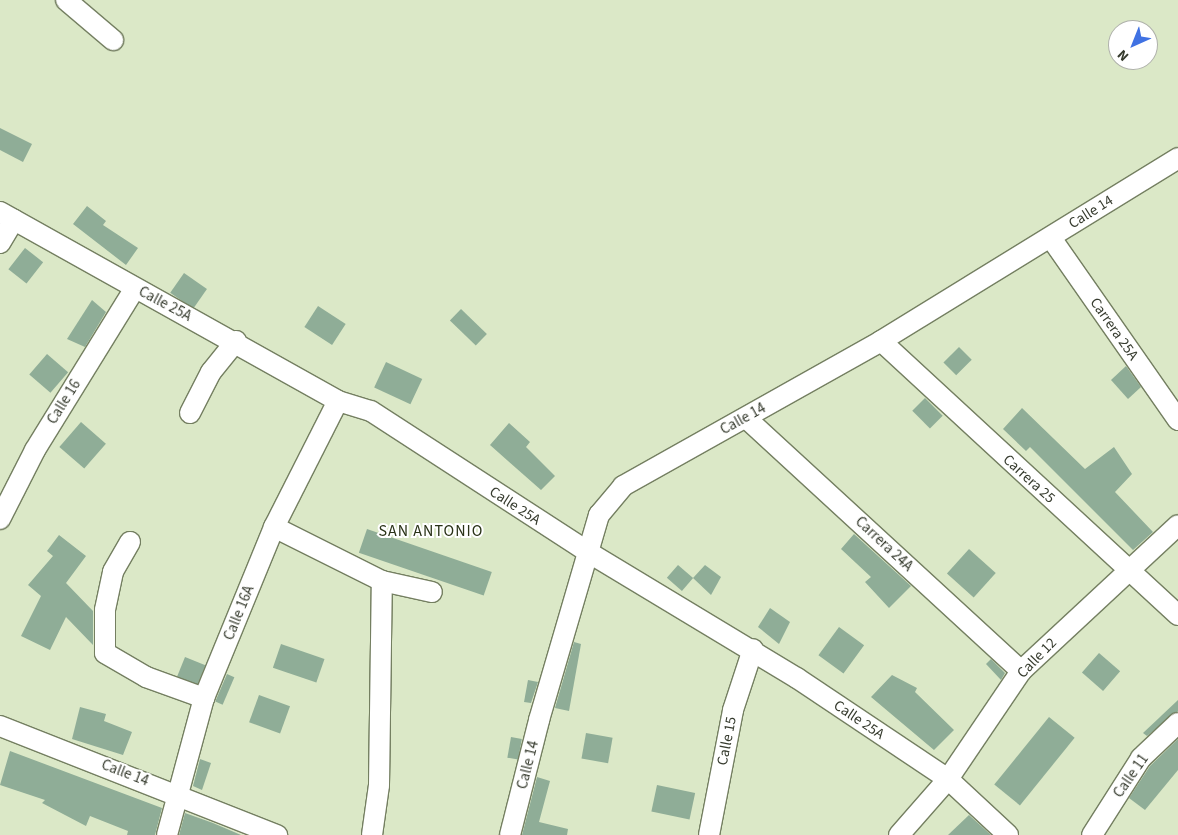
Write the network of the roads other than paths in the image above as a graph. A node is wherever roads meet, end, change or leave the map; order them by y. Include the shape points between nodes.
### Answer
1 (66, 0) edge
2 (113, 40) dead end
3 (1178, 158) edge
4 (7, 216) edge
5 (1051, 238) junction
6 (0, 243) edge
7 (135, 288) junction
8 (236, 341) junction
9 (881, 341) junction
10 (338, 400) junction
11 (190, 413) dead end
12 (746, 418) junction
13 (1178, 420) edge
14 (0, 519) edge
15 (1178, 524) edge
16 (274, 527) junction
17 (130, 542) dead end
18 (588, 552) junction
19 (1129, 570) junction
20 (382, 581) junction
21 (432, 592) dead end
22 (1178, 615) edge
23 (753, 649) junction
24 (1022, 671) junction
25 (204, 698) junction
26 (1178, 723) edge
27 (0, 726) edge
28 (948, 780) junction
29 (181, 794) junction
30 (167, 835) edge
31 (276, 835) edge
32 (372, 835) edge
33 (510, 835) edge
34 (710, 835) edge
35 (898, 835) edge
36 (1008, 835) edge
37 (1092, 835) edge

1 - 2 street
3 - 5 street, Calle 14
4 - 6 street
4 - 7 street, Calle 25A
5 - 9 street, Calle 14
5 - 13 street, Carrera 25A
7 - 8 street, Calle 25A
7 - 14 street, Calle 16 via 35,450
8 - 10 street, Calle 25A
8 - 11 street via 211,372
9 - 12 street, Calle 14
9 - 19 street, Carrera 25
10 - 16 street, Calle 16A
10 - 18 street, Calle 25A via 371,411
12 - 18 street, Calle 14 via 623,486 599,515
12 - 24 street, Carrera 24A
15 - 19 street, Calle 12
16 - 20 street
16 - 25 street, Calle 16A
17 - 25 street via 111,582 105,610 106,653 146,677
18 - 23 street, Calle 25A
18 - 33 street, Calle 14
19 - 22 street, Carrera 25
19 - 24 street, Calle 12
20 - 21 street
20 - 32 street via 379,785
23 - 28 street, Calle 25A
23 - 34 street, Calle 15 via 733,710
24 - 28 street, Calle 12
25 - 29 street, Calle 16A
26 - 37 street, Calle 11 via 1141,758
27 - 29 street, Calle 14
28 - 35 street, Calle 12
28 - 36 street, Calle 25A
29 - 30 street, Calle 16A
29 - 31 street, Calle 14

